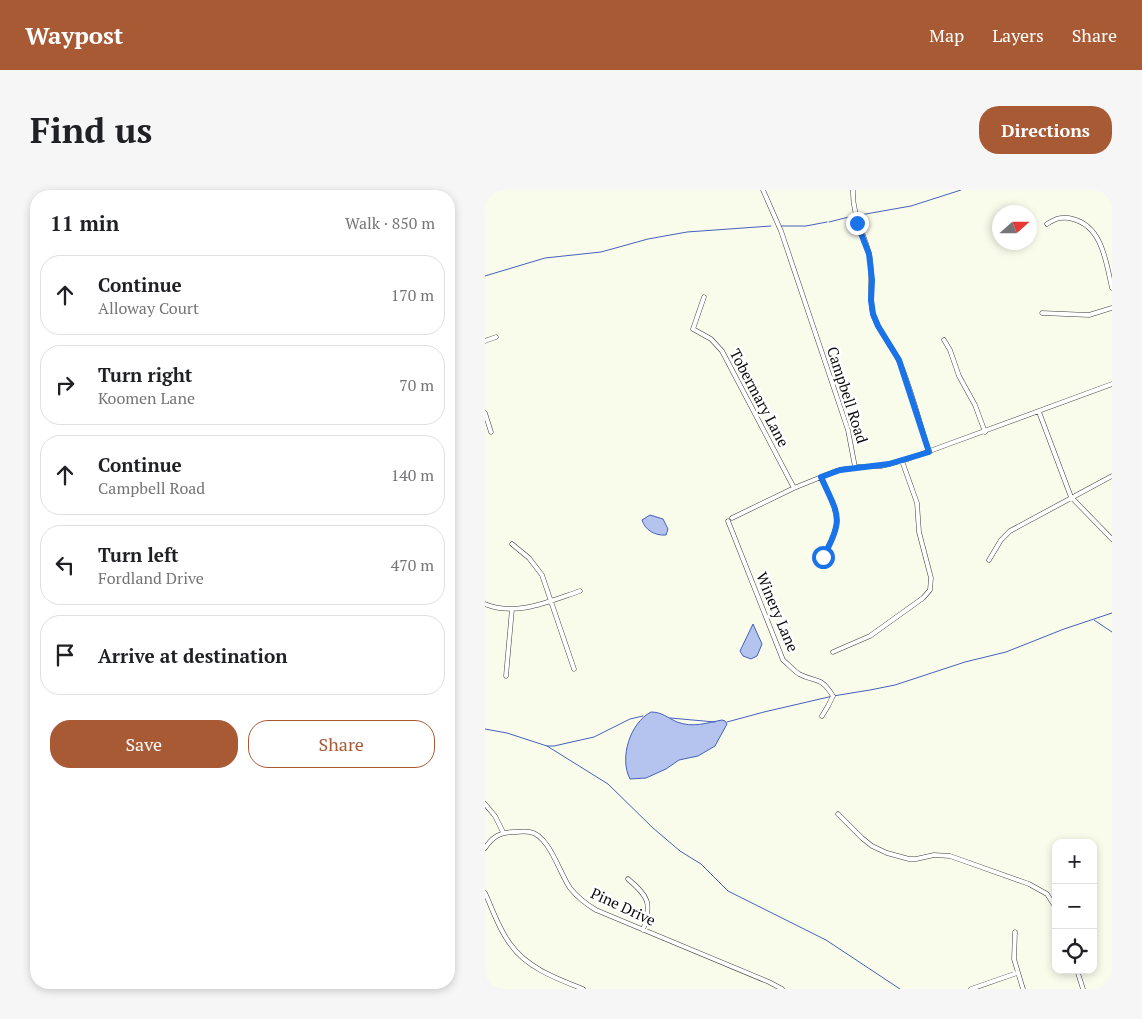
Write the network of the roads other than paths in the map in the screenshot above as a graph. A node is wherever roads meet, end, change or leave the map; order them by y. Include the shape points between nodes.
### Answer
1 (763, 190) edge
2 (853, 190) edge
3 (1047, 224) dead end
4 (1112, 288) edge
5 (704, 297) dead end
6 (1112, 308) edge
7 (1043, 313) dead end
8 (496, 337) dead end
9 (944, 340) dead end
10 (485, 341) edge
11 (1112, 384) edge
12 (1039, 412) junction
13 (485, 413) edge
14 (491, 432) dead end
15 (985, 432) junction
16 (929, 452) junction
17 (902, 461) junction
18 (855, 467) junction
19 (1112, 476) edge
20 (821, 477) junction
21 (794, 488) junction
22 (1071, 497) junction
23 (1112, 538) edge
24 (512, 544) dead end
25 (823, 557) dead end
26 (989, 560) dead end
27 (580, 591) dead end
28 (551, 600) junction
29 (485, 604) edge
30 (512, 609) junction
31 (833, 652) dead end
32 (574, 669) dead end
33 (506, 676) dead end
34 (822, 716) dead end
35 (485, 804) edge
36 (838, 814) dead end
37 (503, 832) junction
38 (485, 848) edge
39 (628, 879) dead end
40 (485, 892) edge
41 (1052, 902) edge
42 (643, 930) junction
43 (1015, 932) dead end
44 (1017, 973) junction
45 (1078, 974) edge
46 (583, 989) edge
47 (782, 989) edge
48 (971, 989) edge
49 (1023, 989) edge
50 (1083, 989) edge

1 - 18 street, Campbell Road via 779,226 848,430
2 - 16 street via 855,216 870,261 873,314 899,360
3 - 4 street via 1057,218 1067,218 1081,222 1091,230 1101,245
5 - 21 street, Tobermary Lane via 693,329 711,339 722,351
6 - 7 street via 1089,315
8 - 10 street
9 - 15 street
11 - 12 street, Campbell Road
12 - 15 street, Campbell Road
12 - 22 street
13 - 14 street
15 - 16 street, Campbell Road
16 - 17 street, Campbell Road
17 - 18 street, Campbell Road
17 - 31 street via 917,503 919,532 931,578 930,590 870,636
18 - 20 street
19 - 22 street
20 - 21 street
20 - 25 street via 838,520 835,536
21 - 34 street, Winery Lane via 730,519 783,660 799,674 817,679 833,696
22 - 23 street
22 - 26 street via 1010,531
24 - 28 street via 537,567
27 - 28 street
28 - 30 street
28 - 32 street
29 - 30 street
30 - 33 street
35 - 37 street
36 - 41 street via 872,846 887,853 916,860 934,855 950,856 1029,884 1047,894
37 - 38 street
37 - 42 street, Pine Drive via 532,832 555,858 569,887 583,902
39 - 42 street via 643,894 649,906
40 - 46 street via 502,932 520,956
42 - 47 street, Pine Drive
43 - 44 street
44 - 48 street
44 - 49 street
45 - 50 street

